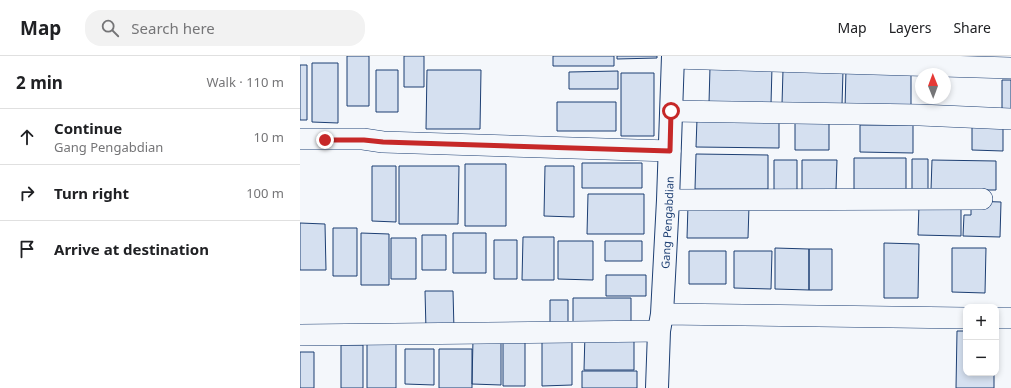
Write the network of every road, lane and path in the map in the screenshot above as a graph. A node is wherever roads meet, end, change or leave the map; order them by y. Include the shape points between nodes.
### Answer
1 (673, 57) edge
2 (1011, 68) edge
3 (671, 111) junction
4 (1011, 119) edge
5 (300, 139) edge
6 (670, 151) junction
7 (982, 199) dead end
8 (668, 200) junction
9 (963, 318) edge
10 (999, 318) edge
11 (1011, 318) edge
12 (660, 323) junction
13 (300, 335) edge
14 (657, 388) edge

1 - 2 street
1 - 3 street, Gang Pengabdian
3 - 4 street
3 - 6 street, Gang Pengabdian
5 - 6 street
6 - 8 street, Gang Pengabdian
7 - 8 street
8 - 12 street, Gang Pengabdian
9 - 12 street
10 - 11 street
12 - 13 street
12 - 14 street, Gang Pengabdian

